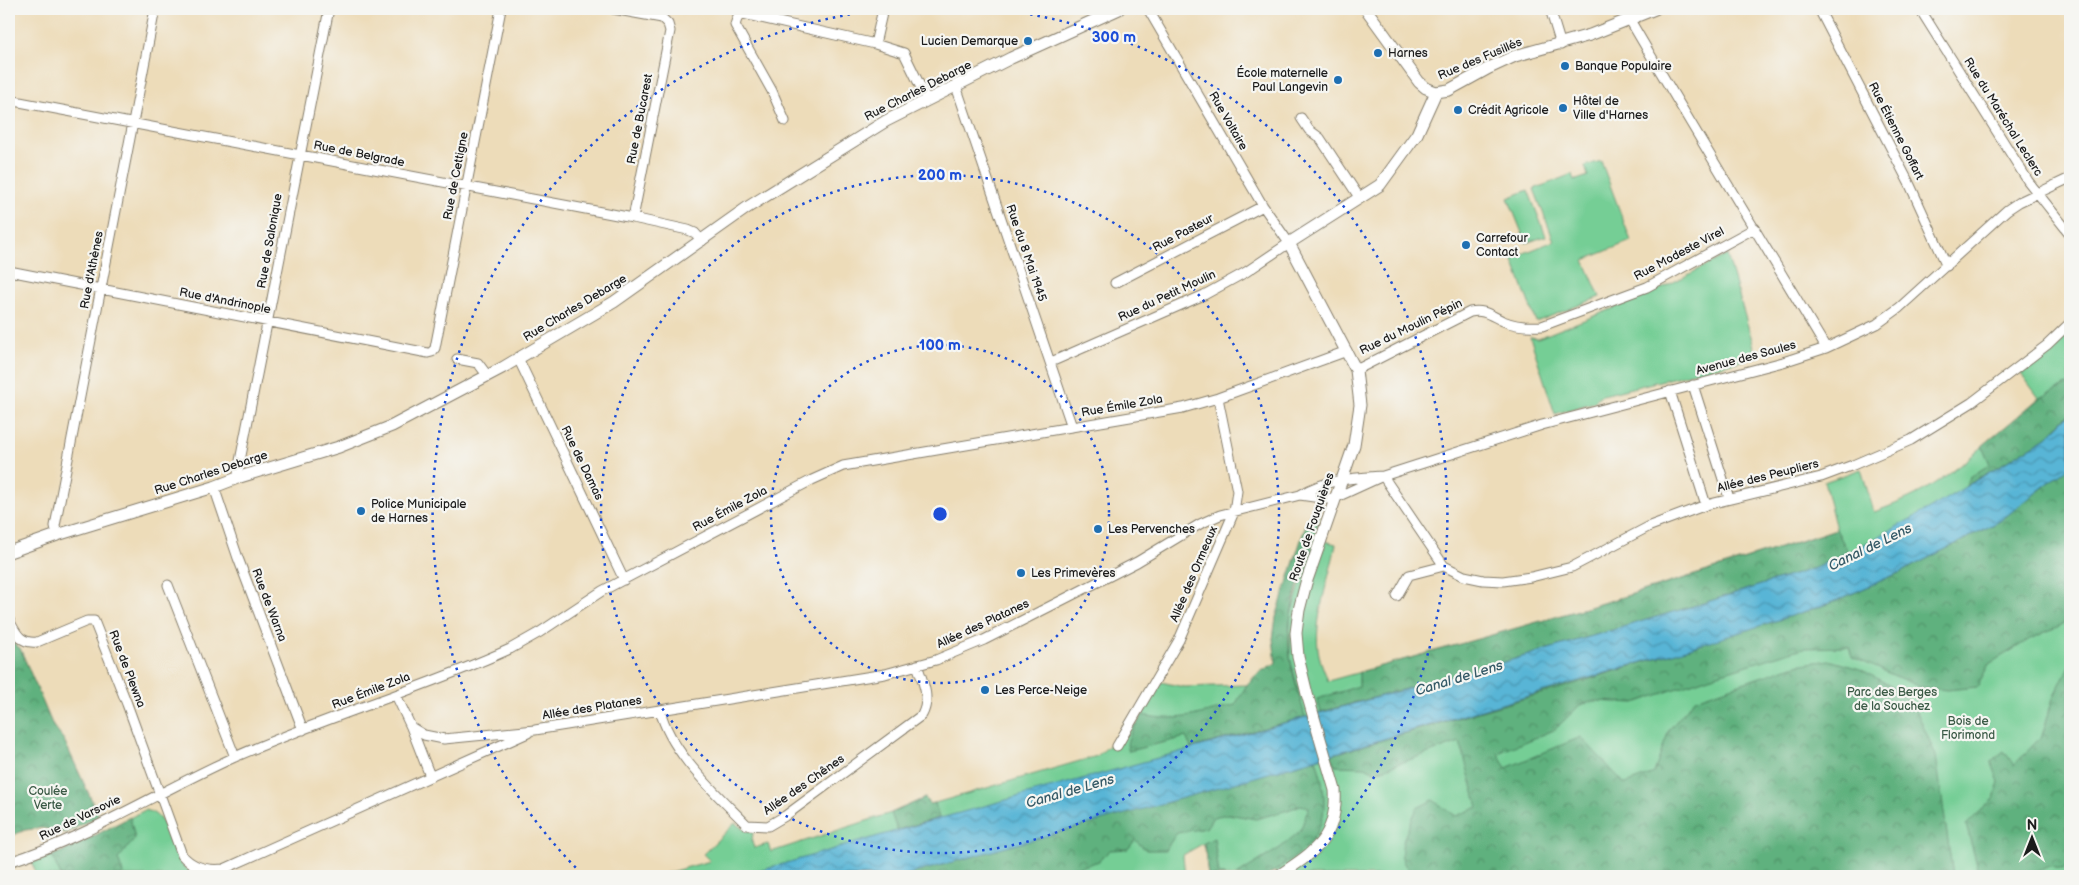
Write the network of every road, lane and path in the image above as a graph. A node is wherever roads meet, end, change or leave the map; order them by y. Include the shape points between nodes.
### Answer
1 (155, 9) edge
2 (328, 9) edge
3 (500, 9) edge
4 (613, 9) edge
5 (883, 9) edge
6 (1119, 9) edge
7 (1148, 9) edge
8 (1366, 9) edge
9 (1550, 9) edge
10 (1655, 9) edge
11 (1819, 9) edge
12 (1920, 9) edge
13 (738, 11) edge
14 (1630, 20) junction
15 (875, 44) junction
16 (1561, 45) junction
17 (956, 86) junction
18 (1436, 92) junction
19 (9, 100) edge
20 (927, 100) junction
21 (1301, 118) dead end
22 (785, 121) dead end
23 (132, 124) junction
24 (299, 156) junction
25 (2070, 178) edge
26 (466, 187) junction
27 (2036, 193) junction
28 (1359, 197) junction
29 (1262, 206) junction
30 (633, 218) junction
31 (1755, 228) junction
32 (2070, 234) edge
33 (702, 241) junction
34 (1289, 243) junction
35 (1947, 266) junction
36 (9, 270) edge
37 (1115, 283) dead end
38 (101, 289) junction
39 (268, 322) junction
40 (2070, 322) edge
41 (1528, 327) joint
42 (435, 348) joint
43 (1826, 348) junction
44 (1347, 351) junction
45 (518, 358) junction
46 (457, 359) dead end
47 (1050, 362) junction
48 (1356, 370) junction
49 (487, 375) junction
50 (1693, 385) junction
51 (1670, 391) junction
52 (1218, 398) junction
53 (1072, 427) junction
54 (1383, 476) junction
55 (240, 477) junction
56 (1344, 478) junction
57 (214, 487) junction
58 (1300, 495) junction
59 (1337, 497) junction
60 (1728, 498) junction
61 (1706, 505) junction
62 (1234, 512) junction
63 (58, 535) junction
64 (9, 552) edge
65 (1444, 566) junction
66 (624, 580) junction
67 (168, 585) dead end
68 (1397, 596) dead end
69 (9, 620) edge
70 (918, 665) junction
71 (396, 695) junction
72 (660, 710) junction
73 (411, 727) junction
74 (303, 730) junction
75 (535, 730) junction
76 (1117, 746) dead end
77 (235, 757) junction
78 (430, 776) junction
79 (161, 794) junction
80 (9, 862) edge
81 (1278, 876) edge

1 - 23 street, Rue d'Athènes
2 - 24 street, Rue de Salonique
3 - 26 street, Rue de Cettigne
4 - 30 street, Rue de Bucarest via 662,18 670,32
5 - 15 street
6 - 17 street, Rue Charles Debarge
7 - 29 street, Rue Voltaire
8 - 18 street via 1419,82
9 - 16 street
10 - 14 street, Rue des Fusillés
11 - 35 street, Rue Étienne Goffart via 1910,184
12 - 27 street, Rue du Maréchal Leclerc
13 - 15 street
13 - 22 street via 735,25
14 - 16 street, Rue des Fusillés
14 - 31 street
15 - 20 street via 904,53
16 - 18 street, Rue des Fusillés via 1515,56 1449,90
17 - 20 street, Rue Charles Debarge
17 - 47 street, Rue du 8 Mai 1945
18 - 28 street, Rue des Fusillés via 1424,123 1380,185
19 - 23 street, Rue de Belgrade
20 - 33 street, Rue Charles Debarge via 816,164
21 - 28 street via 1320,138
23 - 24 street, Rue de Belgrade
23 - 38 street, Rue d'Athènes
24 - 26 street, Rue de Belgrade
24 - 39 street, Rue de Salonique
25 - 27 street, Avenue des Saules
26 - 30 street, Rue de Belgrade
26 - 42 street, Rue de Cettigne
27 - 32 street, Rue du Maréchal Leclerc
27 - 35 street, Avenue des Saules via 2007,210
28 - 34 street, Rue des Fusillés
29 - 34 street, Rue Voltaire
29 - 37 street, Rue Pasteur
30 - 33 street, Rue de Belgrade via 688,230
31 - 41 street, Rue Modeste Virel via 1647,287 1542,326
31 - 43 street
33 - 45 street, Rue Charles Debarge via 614,302
34 - 44 street, Rue du Moulin Pépin
34 - 47 street, Rue du Petit Moulin via 1204,295
35 - 43 street, Avenue des Saules via 1876,324
36 - 38 street, Rue d'Andrinople
38 - 39 street, Rue d'Andrinople
38 - 63 street, Rue d'Athènes via 55,526
39 - 42 street, Rue d'Andrinople via 428,353
39 - 55 street, Rue de Salonique via 238,471
40 - 60 street, Allée des Peupliers via 2047,346 1979,398 1911,440 1821,476
41 - 48 street, Rue du Moulin Pépin via 1504,322 1484,311 1470,312
43 - 50 street, Avenue des Saules
44 - 48 street, Rue du Moulin Pépin
44 - 52 street, Rue Émile Zola
45 - 49 street, Rue Charles Debarge
45 - 66 street, Rue de Damas
46 - 49 street via 478,363
47 - 53 street, Rue du 8 Mai 1945
48 - 56 street, Route de Fouquières via 1360,416
49 - 55 street, Rue Charles Debarge via 364,438
50 - 51 street, Avenue des Saules
50 - 60 street
51 - 54 street, Avenue des Saules via 1542,426
51 - 61 street
52 - 53 street, Rue Émile Zola
52 - 62 street, Allée des Ormeaux via 1237,491
53 - 66 street, Rue Émile Zola via 843,466
54 - 56 street, Avenue des Saules
54 - 59 street, Avenue des Saules
54 - 65 street
55 - 57 street, Rue Charles Debarge
56 - 58 street, Allée des Platanes
56 - 59 street, Route de Fouquières
57 - 63 street, Rue Charles Debarge
57 - 74 street, Rue de Warna
58 - 59 street, Allée des Platanes
58 - 62 street, Allée des Platanes
59 - 81 street, Route de Fouquières via 1306,583 1297,621 1296,644 1306,694 1335,790 1336,808 1324,840 1309,855
60 - 61 street, Allée des Peupliers
61 - 65 street, Allée des Peupliers via 1650,526 1572,568 1503,581 1464,576
62 - 70 street, Allée des Platanes via 1200,524 1137,562 984,640
62 - 76 street, Allée des Ormeaux via 1179,640
63 - 64 street, Rue Charles Debarge
65 - 68 street via 1409,575
66 - 71 street, Rue Émile Zola via 510,649
67 - 77 street
69 - 79 street, Rue de Plewna via 17,635 30,643 94,622
70 - 72 street, Allée des Platanes via 885,674
70 - 72 street, Allée des Chênes via 927,696 922,715 768,826 747,825 684,757 663,724
71 - 73 street
71 - 74 street, Rue Émile Zola
72 - 75 street, Allée des Platanes
73 - 75 street, Allée des Platanes via 424,735 444,739
73 - 78 street
74 - 77 street, Rue Émile Zola
75 - 78 street, Allée des Platanes
77 - 79 street, Rue Émile Zola
78 - 79 street, Allée des Platanes via 224,869 211,871 188,863 182,855
79 - 80 street, Rue de Varsovie via 42,851

